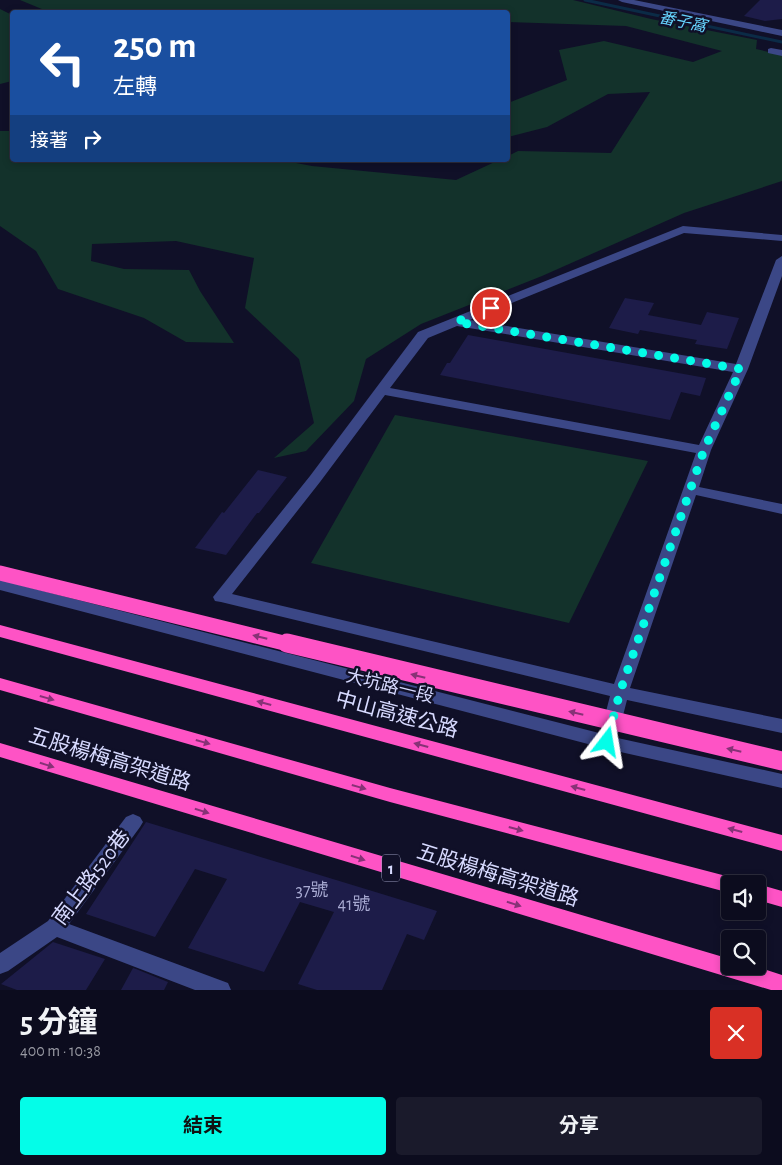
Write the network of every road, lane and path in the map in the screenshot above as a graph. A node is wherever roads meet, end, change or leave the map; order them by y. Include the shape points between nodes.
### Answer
1 (622, 0) edge
2 (782, 33) edge
3 (771, 50) dead end
4 (782, 53) edge
5 (782, 238) edge
6 (782, 260) edge
7 (456, 322) junction
8 (741, 369) junction
9 (380, 390) junction
10 (704, 450) junction
11 (692, 490) junction
12 (782, 509) edge
13 (0, 573) edge
14 (0, 585) edge
15 (0, 631) edge
16 (0, 684) edge
17 (620, 692) junction
18 (782, 726) edge
19 (607, 742) junction
20 (0, 750) edge
21 (782, 761) edge
22 (782, 781) edge
23 (133, 822) dead end
24 (782, 843) edge
25 (721, 883) edge
26 (766, 894) edge
27 (782, 899) edge
28 (55, 927) junction
29 (0, 965) edge
30 (782, 984) edge
31 (220, 990) edge

1 - 2 street via 684,9
3 - 4 street
5 - 7 street via 683,230
6 - 8 street
7 - 8 street
7 - 9 street via 423,335
8 - 10 street
9 - 10 street
9 - 17 street via 321,471 221,597
10 - 11 street
11 - 12 street
11 - 17 street
21 -> 13 highway, bridge
14 - 19 street, 大坑路一段
24 -> 15 highway, 中山高速公路
16 -> 25 highway via 390,795
17 - 18 street
17 - 19 street
19 - 22 street, 大坑路一段
20 -> 30 highway, 五股楊梅高架道路 / 1
23 - 28 street, 南上路520巷
26 - 27 highway
28 - 29 street, 南上路520巷
28 - 31 street

